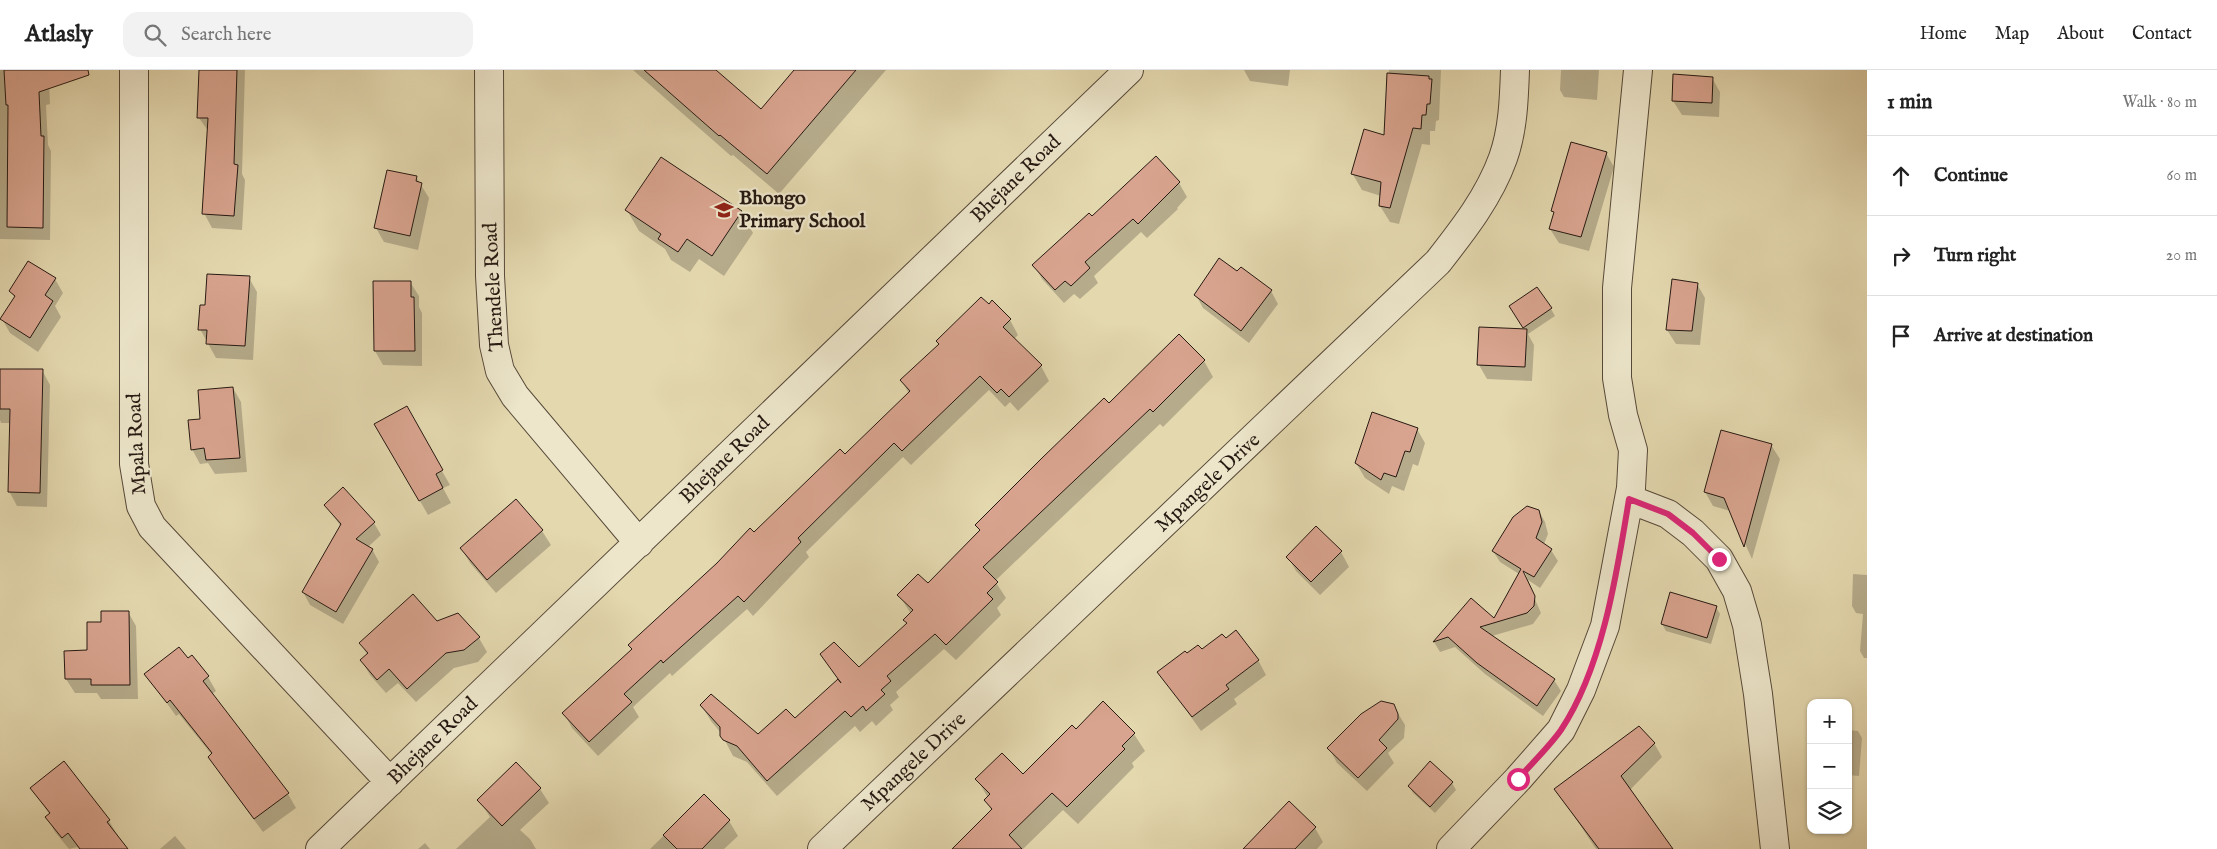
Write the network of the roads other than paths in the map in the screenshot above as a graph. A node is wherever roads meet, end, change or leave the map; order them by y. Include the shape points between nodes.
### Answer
1 (134, 70) edge
2 (489, 70) edge
3 (1129, 70) edge
4 (1515, 70) edge
5 (1638, 70) edge
6 (1629, 499) junction
7 (639, 543) junction
8 (390, 782) junction
9 (320, 849) edge
10 (822, 849) edge
11 (1451, 849) edge
12 (1775, 849) edge

1 - 8 street, Mpala Road via 134,464 141,506 152,527
2 - 7 street, Thendele Road via 490,276 494,345 500,372 515,396
3 - 7 street, Bhejane Road
4 - 10 street, Mpangele Drive via 1514,106 1503,157 1476,212 1438,262
5 - 6 street via 1617,288 1618,378 1632,450
6 - 11 street via 1605,626 1581,690 1560,730
6 - 12 street via 1668,514 1693,533 1719,559 1737,591 1747,625 1758,694
7 - 8 street, Bhejane Road
8 - 9 street, Bhejane Road

